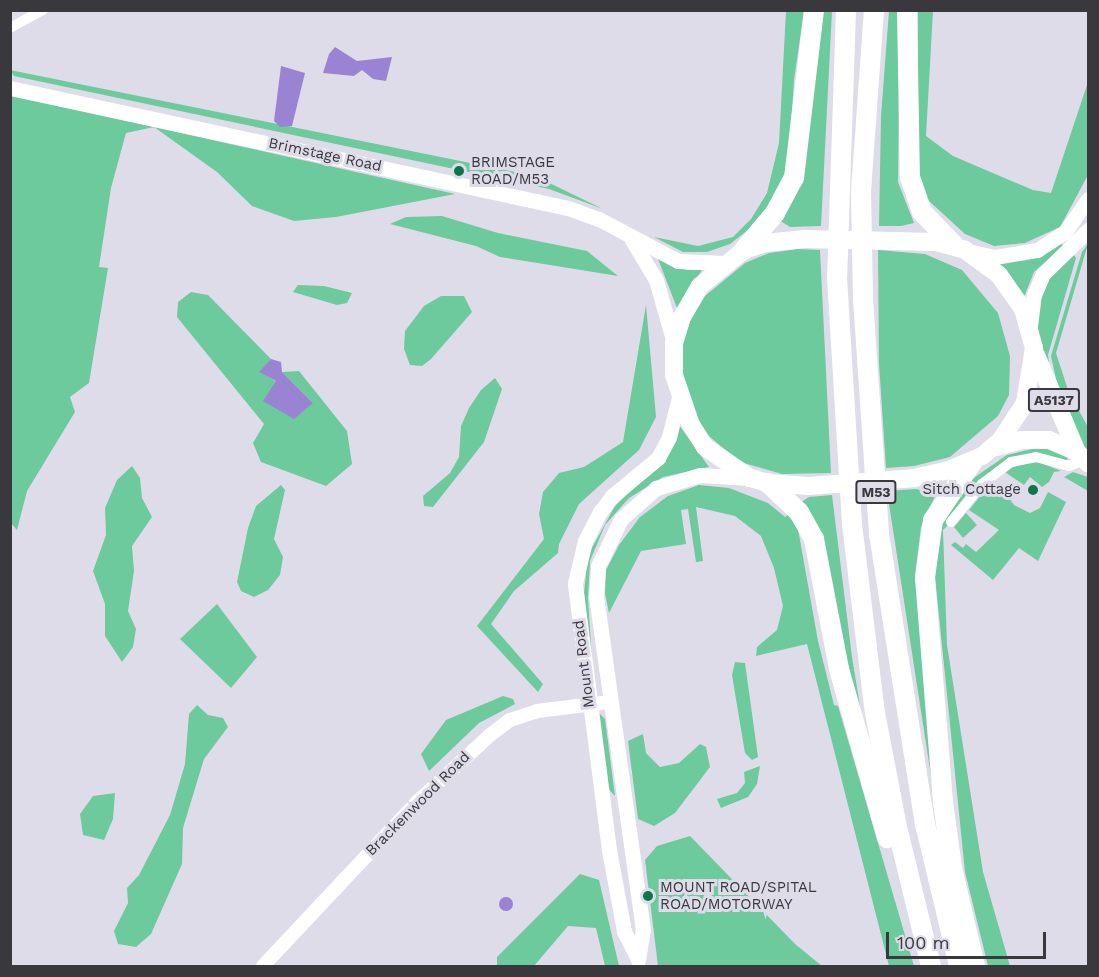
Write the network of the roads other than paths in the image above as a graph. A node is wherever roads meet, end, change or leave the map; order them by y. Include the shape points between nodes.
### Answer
1 (43, 10) edge
2 (814, 10) edge
3 (846, 10) edge
4 (874, 10) edge
5 (907, 10) edge
6 (10, 28) edge
7 (10, 88) edge
8 (1089, 198) edge
9 (1089, 230) edge
10 (632, 240) junction
11 (959, 248) junction
12 (744, 250) junction
13 (725, 263) junction
14 (1032, 339) junction
15 (674, 343) junction
16 (679, 397) junction
17 (991, 449) junction
18 (1084, 458) edge
19 (973, 461) junction
20 (759, 480) junction
21 (951, 522) dead end
22 (609, 702) junction
23 (588, 703) junction
24 (639, 963) edge
25 (263, 966) edge
26 (930, 966) edge
27 (959, 966) edge
28 (975, 966) edge

1 - 6 street
2 - 12 highway via 794,178 775,213
3 - 26 highway, M53 via 837,278 852,524 876,713 897,826
4 - 27 highway, M53 via 861,193 879,534 923,812
5 - 11 highway via 912,190 922,212
7 - 10 main road, Brimstage Road via 568,208 599,219
8 - 11 main road via 1065,232 1037,250 995,257
9 - 14 main road via 1043,274 1034,295
10 - 13 main road, Brimstage Road via 678,261
10 - 15 main road, Brimstage Road via 656,280
11 - 12 main road via 912,240 805,239 765,243
11 - 14 main road via 1004,281 1023,309
12 - 13 main road
13 - 15 main road via 690,301
14 - 17 main road via 1025,403 1008,433
14 - 18 main road, A5137
15 - 16 main road
16 - 20 main road via 705,447
16 - 23 main road, Mount Road via 664,448 651,465 612,496 600,512 579,561 575,583
17 - 18 main road via 1036,438 1060,443
17 - 19 main road
18 - 21 street via 1069,466 1036,457 1011,462 982,484
19 - 20 main road via 915,478 808,486
19 - 28 highway via 933,520 925,578 943,802 952,868
20 - 22 main road, Mount Road via 699,475 675,480 637,501 613,530 601,555 596,584
20 - 26 highway via 799,512 813,539 839,669 907,909
22 - 23 street, Brackenwood Road
22 - 24 main road, Mount Road via 643,930
23 - 24 main road, Mount Road via 624,931
23 - 25 street, Brackenwood Road via 537,711 510,720 490,735 417,802

